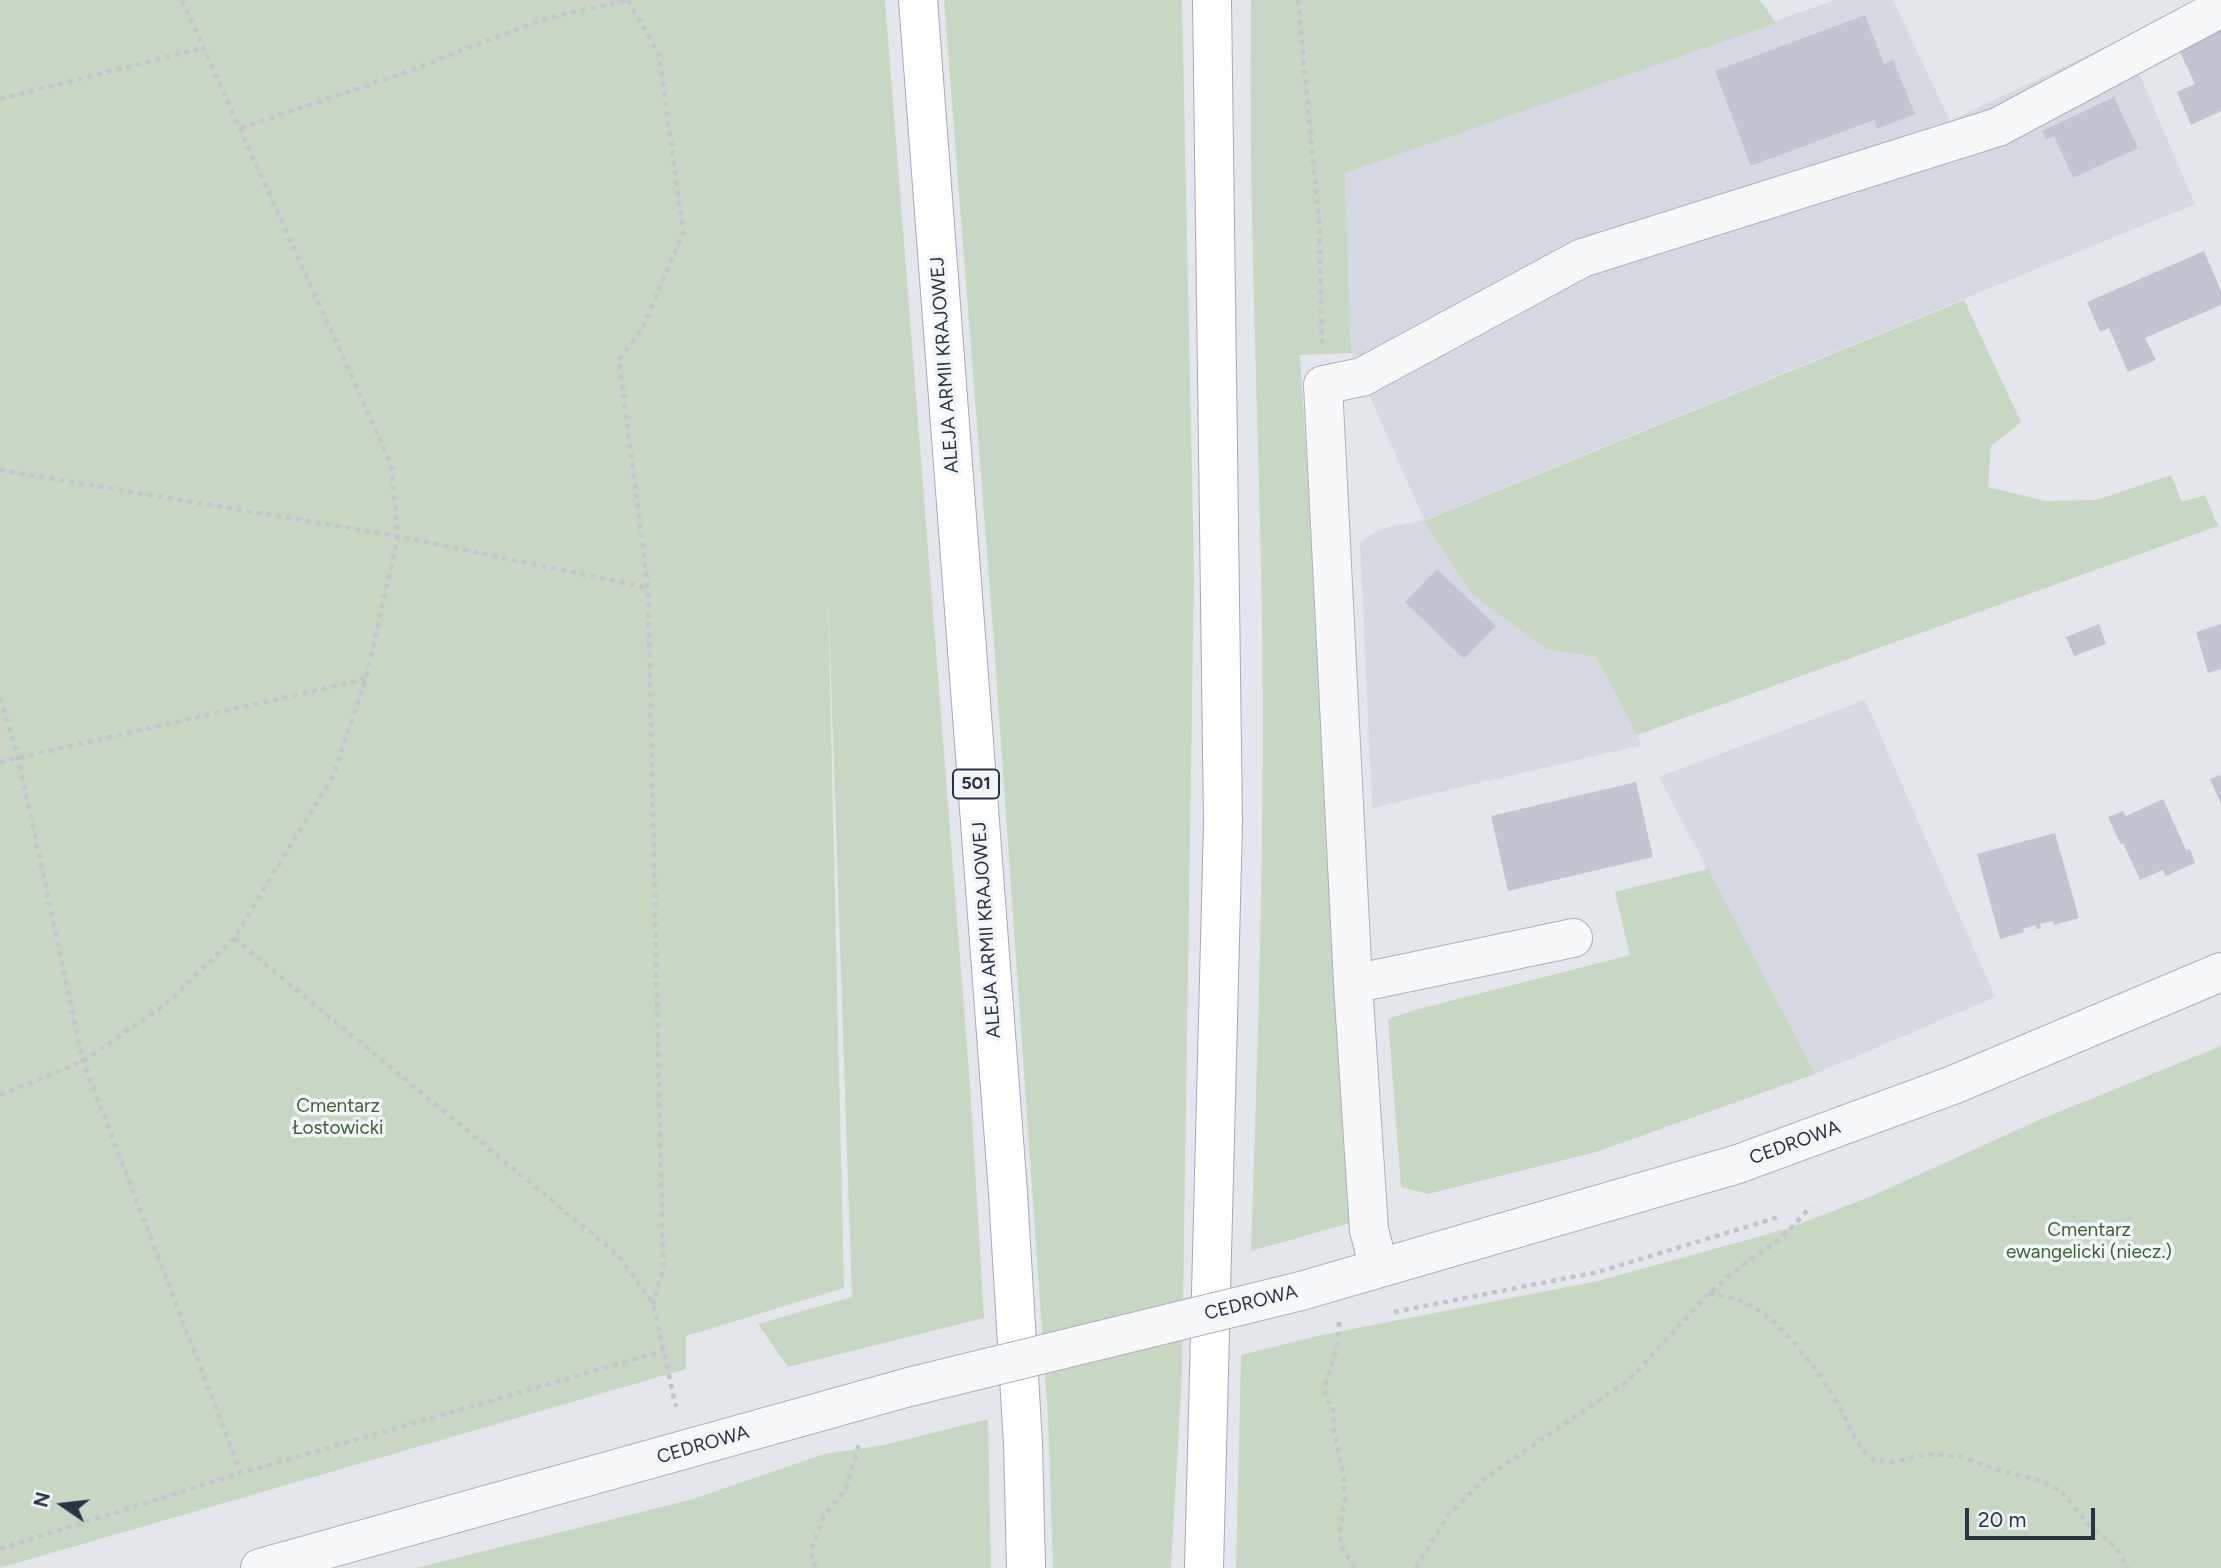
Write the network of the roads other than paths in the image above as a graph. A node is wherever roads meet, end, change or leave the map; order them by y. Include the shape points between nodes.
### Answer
1 (918, 0) edge
2 (1212, 0) edge
3 (2221, 8) edge
4 (1573, 938) dead end
5 (2221, 972) edge
6 (1353, 984) junction
7 (1379, 1268) junction
8 (261, 1568) edge
9 (1026, 1568) edge
10 (1204, 1568) edge

1 - 9 main road, ALEJA ARMII KRAJOWEJ / 501 via 1008,1193
2 - 10 main road via 1223,823
3 - 6 street via 1998,127 1582,258 1362,377 1323,385
4 - 6 street
5 - 7 street, CEDROWA via 1953,1085 1738,1164
6 - 7 street via 1369,1230
7 - 8 street, CEDROWA, bridge via 909,1387

